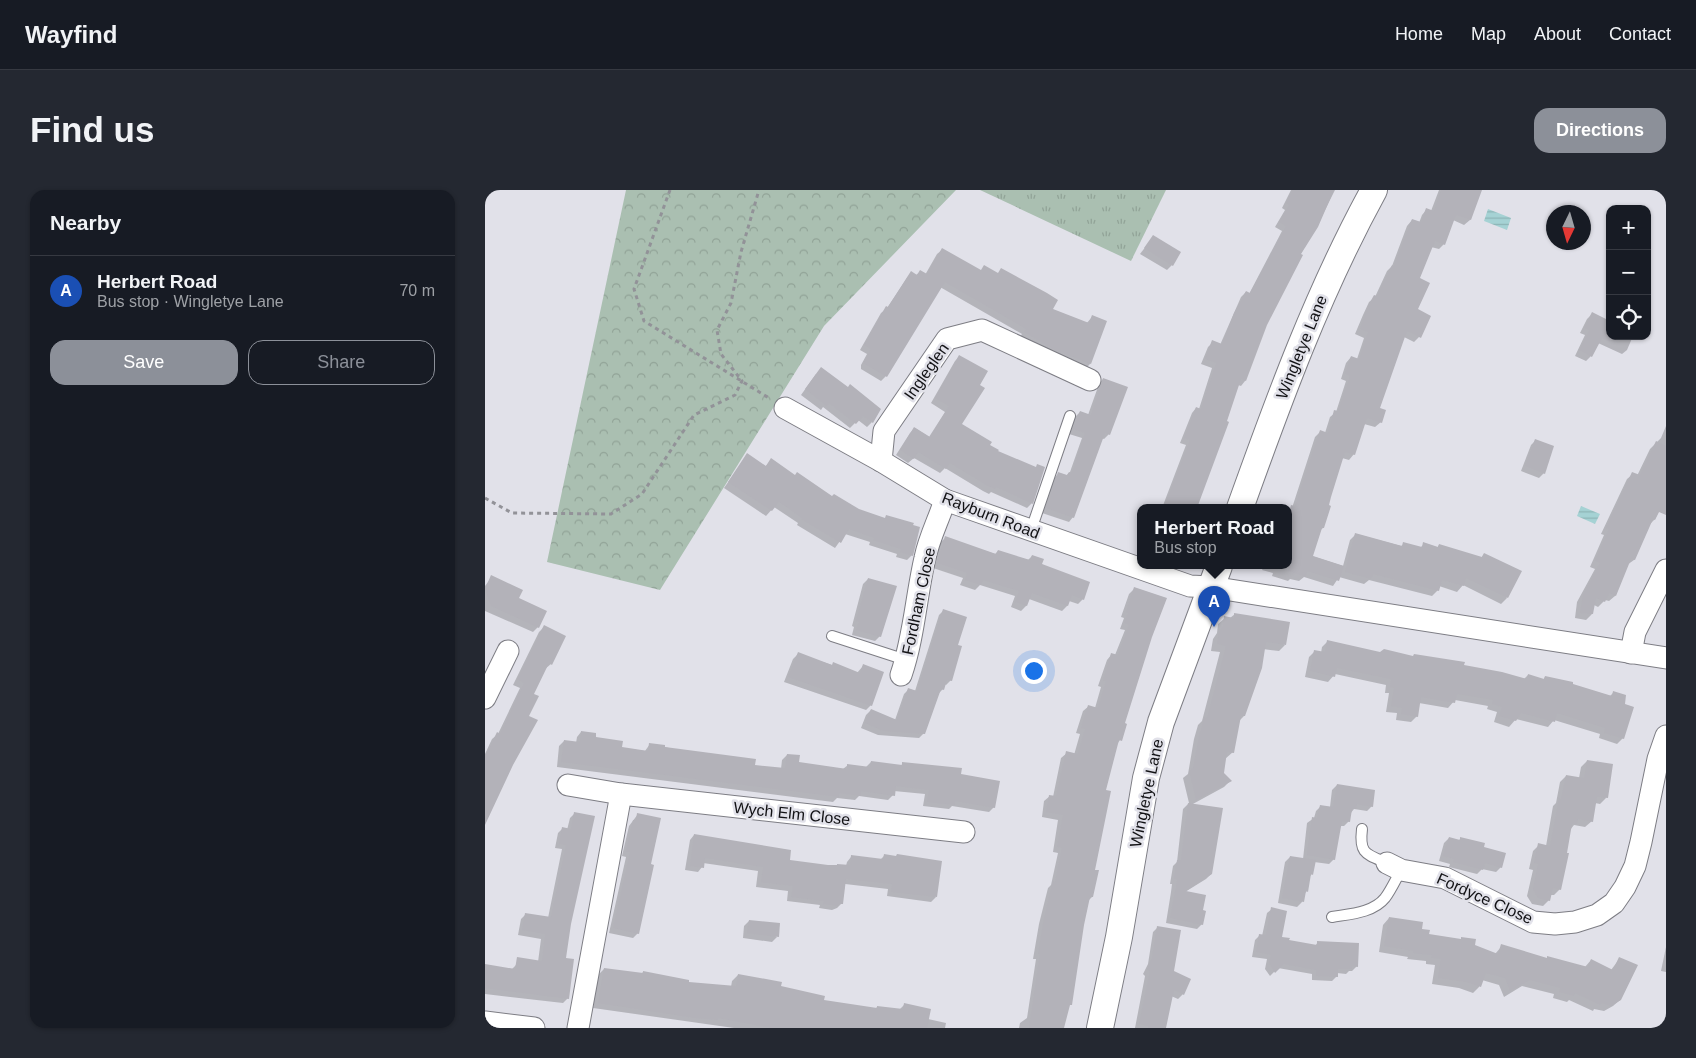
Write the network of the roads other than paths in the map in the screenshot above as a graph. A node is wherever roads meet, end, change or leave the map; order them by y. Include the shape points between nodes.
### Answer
1 (1374, 190) edge
2 (1090, 380) dead end
3 (785, 408) road end
4 (1070, 416) dead end
5 (881, 461) junction
6 (945, 500) junction
7 (1241, 504) edge
8 (1031, 530) junction
9 (1137, 567) edge
10 (1142, 569) edge
11 (1666, 570) edge
12 (1215, 576) edge
13 (832, 636) dead end
14 (508, 651) dead end
15 (1631, 653) junction
16 (1666, 658) edge
17 (904, 667) joint
18 (485, 698) edge
19 (1666, 736) edge
20 (568, 785) dead end
21 (621, 794) junction
22 (1362, 829) dead end
23 (964, 832) dead end
24 (1394, 866) junction
25 (1333, 918) dead end
26 (485, 1022) edge
27 (534, 1028) edge
28 (578, 1028) edge
29 (1100, 1028) edge

1 - 7 street, Wingletye Lane via 1304,334
2 - 5 street, Ingleglen via 982,330 947,338 884,431
3 - 5 street, Rayburn Road
4 - 8 lane
5 - 6 street, Rayburn Road
6 - 8 street, Rayburn Road
6 - 17 street, Fordham Close via 925,556
8 - 9 street, Rayburn Road
10 - 12 street, Rayburn Road via 1190,586
11 - 15 street via 1635,632
12 - 15 street, Rayburn Road
12 - 29 street, Wingletye Lane via 1161,722 1146,778
13 - 17 lane
14 - 18 street
15 - 16 street, Rayburn Road
19 - 24 street, Fordyce Close via 1635,866 1614,903 1597,915 1575,922 1533,922 1445,878
20 - 21 street, Wych Elm Close
21 - 23 street, Wych Elm Close
21 - 28 street
22 - 24 lane via 1361,844 1365,852
24 - 25 lane via 1385,898 1378,904
26 - 27 street

